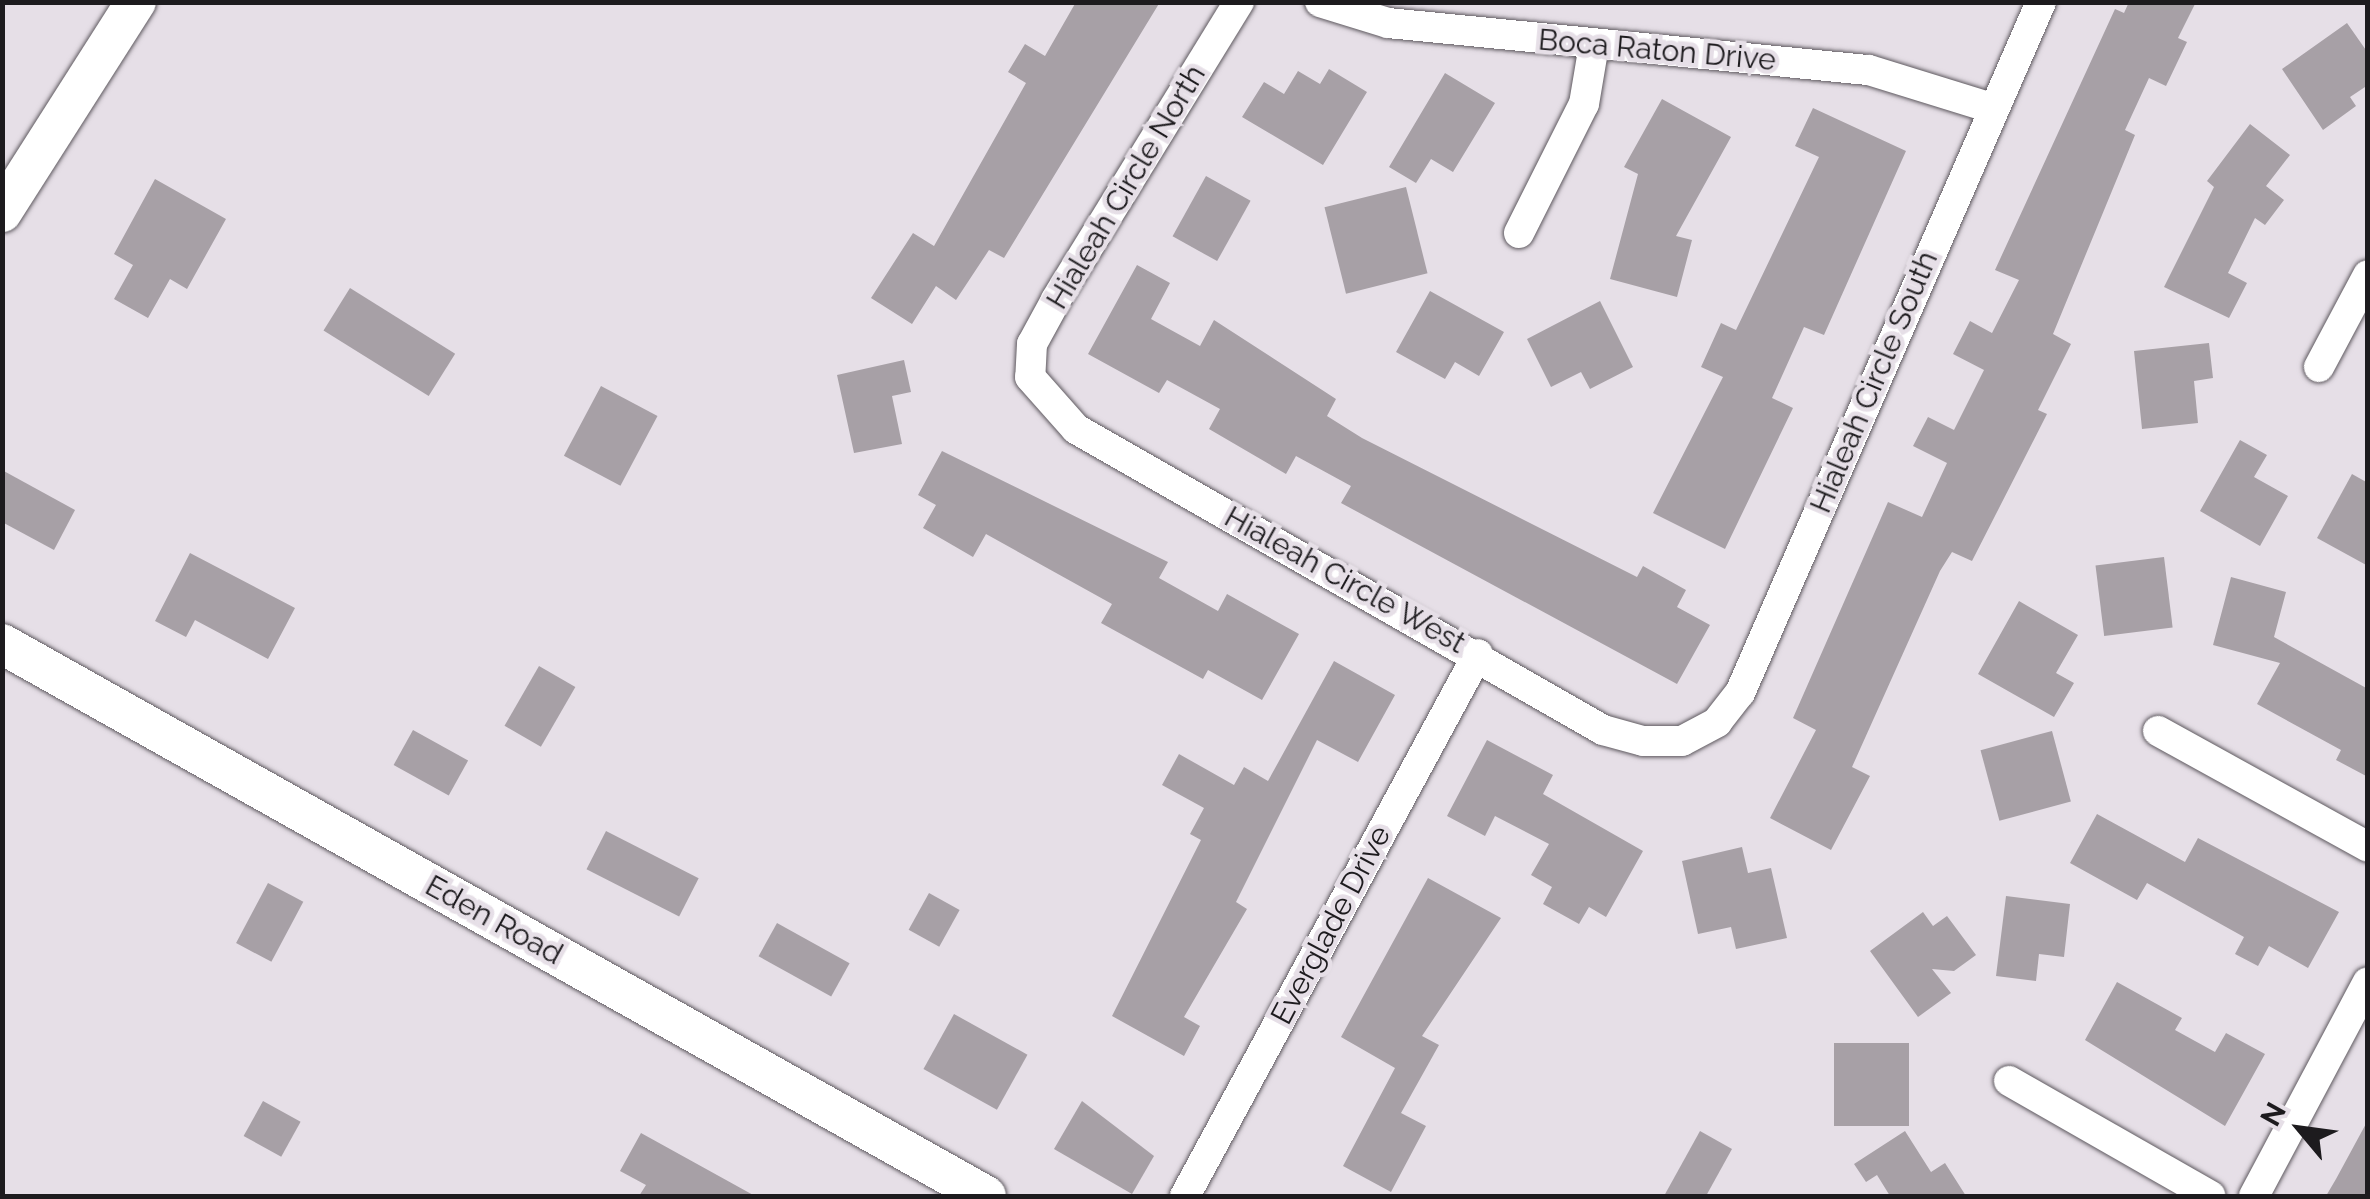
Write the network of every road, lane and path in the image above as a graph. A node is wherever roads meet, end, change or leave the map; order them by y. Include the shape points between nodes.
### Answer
1 (136, 2) edge
2 (1239, 2) edge
3 (1320, 2) edge
4 (2040, 2) edge
5 (1594, 45) junction
6 (1992, 108) junction
7 (2, 212) edge
8 (1519, 233) dead end
9 (2368, 275) edge
10 (2319, 367) dead end
11 (1030, 377) joint
12 (2, 644) edge
13 (1478, 654) junction
14 (2158, 732) dead end
15 (1682, 741) joint
16 (2368, 847) edge
17 (2368, 982) edge
18 (2009, 1081) dead end
19 (986, 1196) edge
20 (1185, 1196) edge
21 (2211, 1196) edge
22 (2254, 1196) edge

1 - 7 street
2 - 11 street, Hialeah Circle North via 1056,300 1032,344
3 - 5 street, Boca Raton Drive via 1388,23
4 - 6 street, Hialeah Circle South
5 - 6 street, Boca Raton Drive via 1869,70
5 - 8 street via 1584,104
6 - 15 street, Hialeah Circle South via 1740,693 1717,722
9 - 10 street
11 - 13 street, Hialeah Circle West via 1076,429
12 - 19 street, Eden Road
13 - 15 street, Hialeah Circle West via 1603,730
13 - 20 street, Everglade Drive
14 - 16 street
17 - 22 street
18 - 21 street

